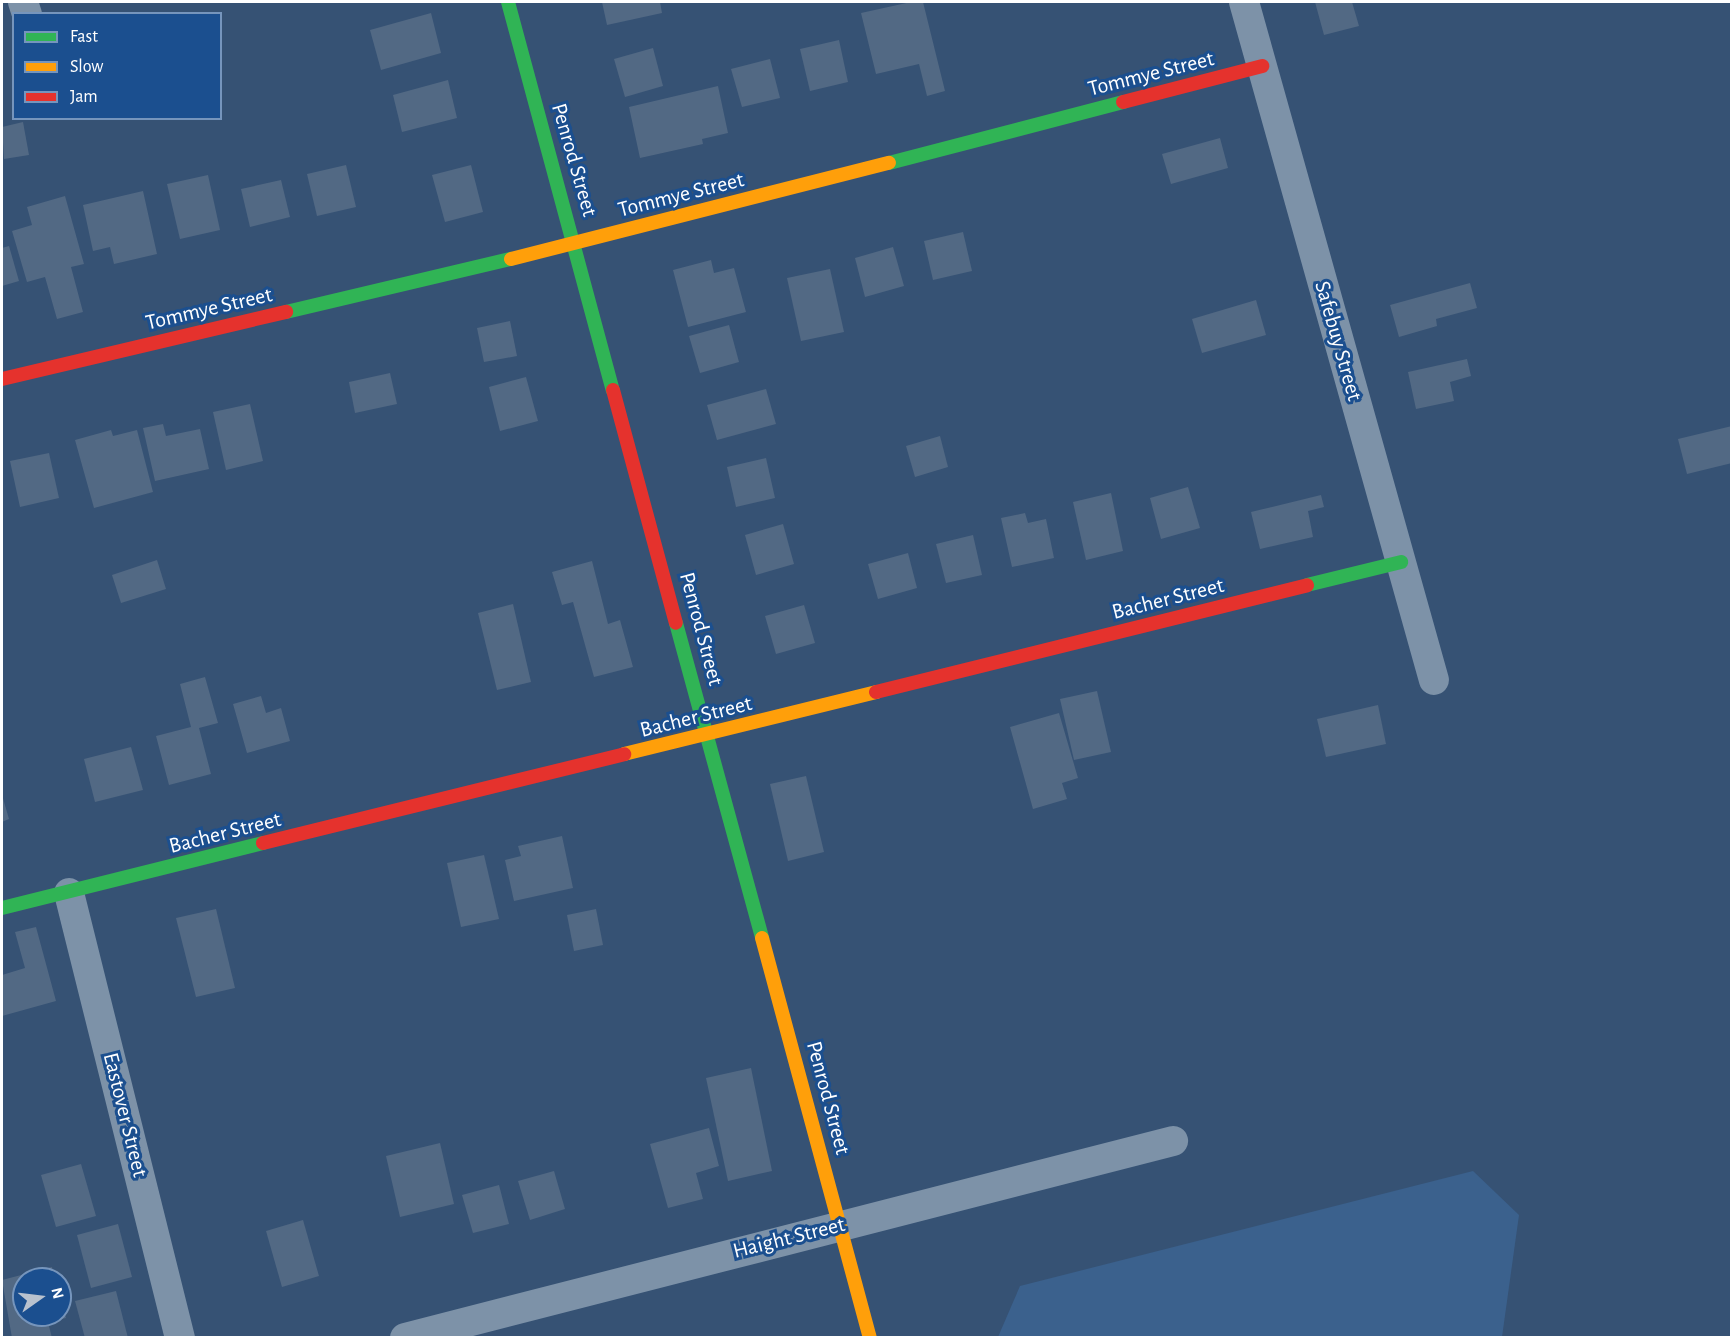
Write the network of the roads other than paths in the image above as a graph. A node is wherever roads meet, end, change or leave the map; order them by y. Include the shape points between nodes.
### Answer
1 (508, 2) edge
2 (1244, 2) edge
3 (1263, 66) junction
4 (576, 244) junction
5 (2, 379) edge
6 (1401, 562) junction
7 (1434, 680) dead end
8 (707, 736) junction
9 (69, 893) junction
10 (2, 908) edge
11 (1173, 1141) dead end
12 (841, 1224) junction
13 (180, 1338) edge
14 (405, 1338) edge
15 (870, 1338) edge

1 - 4 street, Penrod Street
2 - 3 street, Safebuy Street
3 - 4 street, Tommye Street
3 - 6 street, Safebuy Street
4 - 5 street, Tommye Street
4 - 8 street, Penrod Street
6 - 7 street, Safebuy Street
6 - 8 street, Bacher Street
8 - 9 street, Bacher Street
8 - 12 street, Penrod Street
9 - 10 street, Bacher Street
9 - 13 street, Eastover Street
11 - 12 street, Haight Street
12 - 14 street, Haight Street
12 - 15 street, Penrod Street

